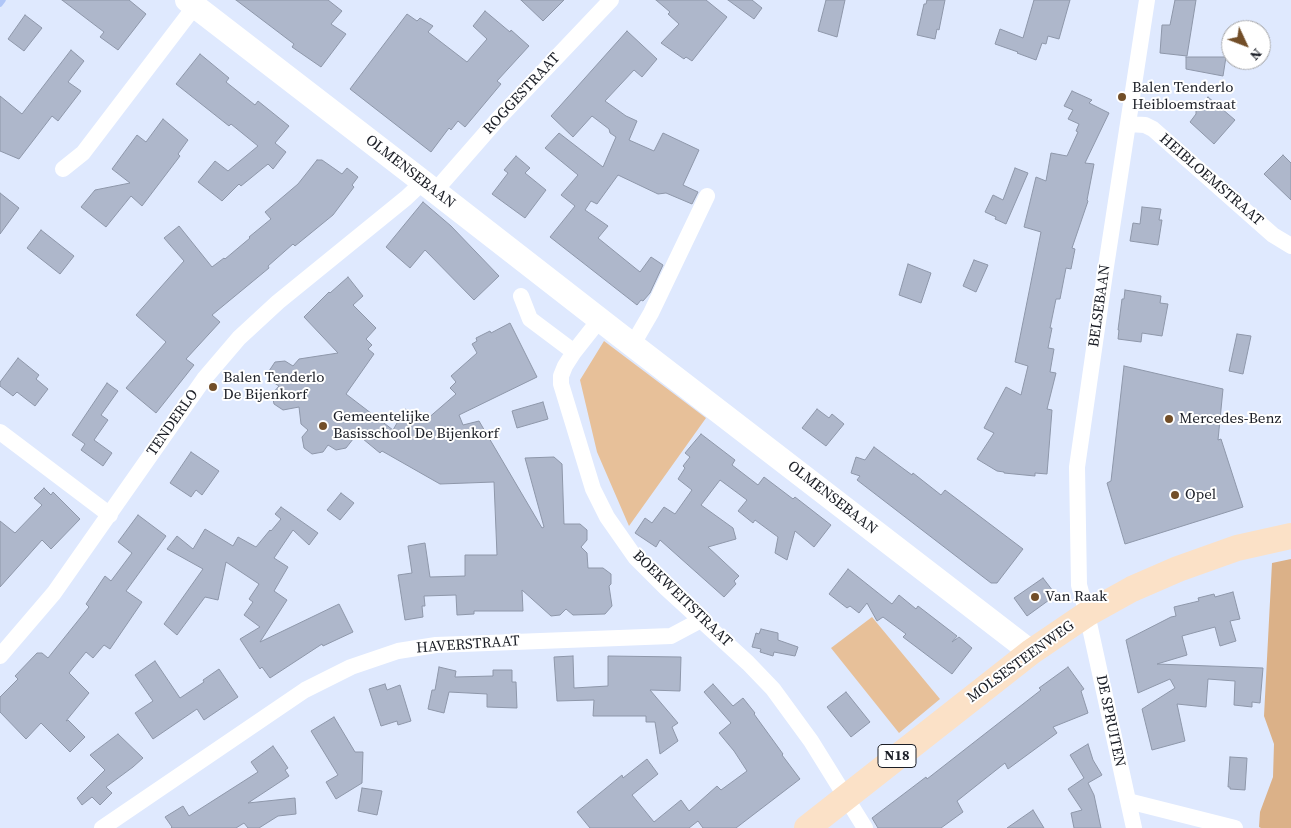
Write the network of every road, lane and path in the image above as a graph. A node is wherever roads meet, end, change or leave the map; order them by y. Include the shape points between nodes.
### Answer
1 (611, 0) edge
2 (1147, 0) edge
3 (191, 3) edge
4 (1128, 124) junction
5 (63, 169) dead end
6 (429, 186) junction
7 (707, 196) dead end
8 (1291, 246) edge
9 (521, 296) dead end
10 (600, 319) junction
11 (633, 344) junction
12 (574, 352) junction
13 (0, 432) edge
14 (110, 516) junction
15 (1291, 536) edge
16 (1087, 614) junction
17 (701, 620) junction
18 (1031, 652) junction
19 (0, 656) edge
20 (846, 797) junction
21 (1128, 801) junction
22 (102, 828) edge
23 (807, 828) edge
24 (865, 828) edge
25 (1134, 828) edge
26 (1235, 828) edge

1 - 6 street, ROGGESTRAAT
2 - 4 street, BELSEBAAN
3 - 5 street via 83,153
3 - 6 street, OLMENSEBAAN
4 - 8 street, HEIBLOEMSTRAAT via 1153,129 1273,235
4 - 16 street, BELSEBAAN via 1077,467 1079,585
6 - 10 street, OLMENSEBAAN
6 - 14 street, TENDERLO via 406,198 238,338 204,379
7 - 11 street
9 - 12 street via 530,319
10 - 11 street, OLMENSEBAAN
10 - 12 street, BOEKWEITSTRAAT
11 - 18 street, OLMENSEBAAN
12 - 17 street, BOEKWEITSTRAAT via 565,366 561,384 593,488 606,517 635,557
13 - 14 street
14 - 19 street, TENDERLO via 54,593
15 - 16 main road, MOLSESTEENWEG / N18 via 1238,548 1178,569
16 - 18 main road, MOLSESTEENWEG / N18
16 - 21 street, DE SPRUITEN
17 - 20 street, BOEKWEITSTRAAT via 773,689 811,740
17 - 22 street, HAVERSTRAAT via 671,636 436,645 398,651 352,667 305,690
18 - 20 main road, MOLSESTEENWEG / N18
20 - 23 main road, MOLSESTEENWEG / N18
20 - 24 street, BOEKWEITSTRAAT
21 - 25 street, DE SPRUITEN
21 - 26 street

